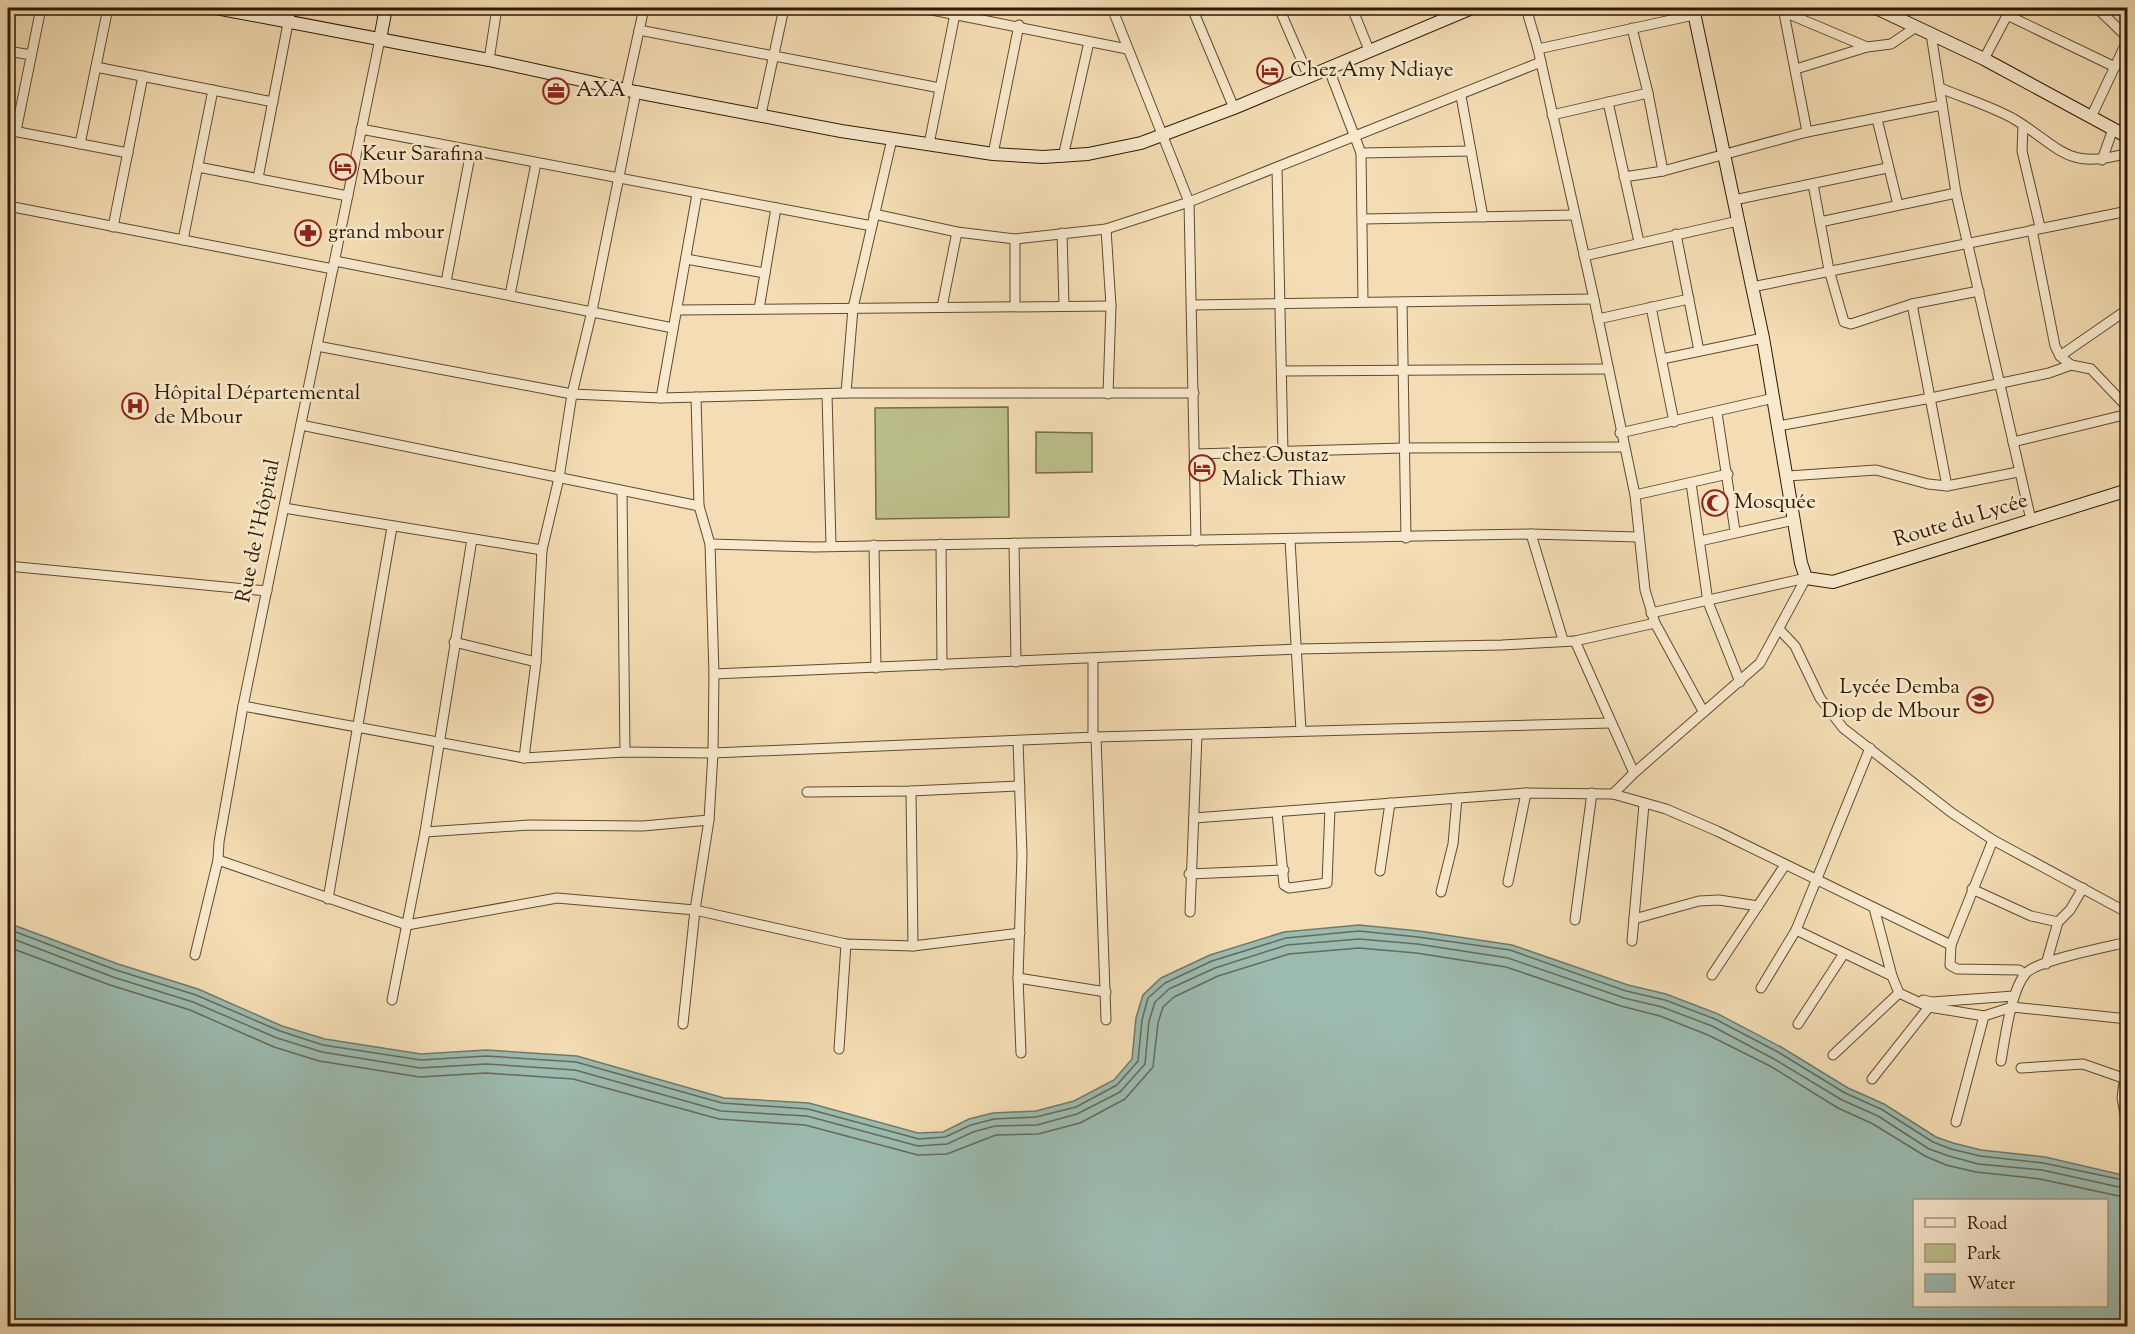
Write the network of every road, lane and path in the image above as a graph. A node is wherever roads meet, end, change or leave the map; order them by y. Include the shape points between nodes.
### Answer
1 (40, 8) edge
2 (108, 8) edge
3 (216, 8) edge
4 (291, 8) edge
5 (386, 8) edge
6 (497, 8) edge
7 (644, 8) edge
8 (784, 8) edge
9 (922, 8) edge
10 (1112, 8) edge
11 (1192, 8) edge
12 (1279, 8) edge
13 (1352, 8) edge
14 (1472, 8) edge
15 (1526, 8) edge
16 (1876, 8) edge
17 (2097, 8) edge
18 (1783, 10) edge
19 (1694, 11) edge
20 (2009, 11) edge
21 (955, 14) junction
22 (289, 21) junction
23 (1019, 25) junction
24 (1916, 27) junction
25 (1632, 28) junction
26 (639, 30) junction
27 (1931, 34) junction
28 (2127, 38) edge
29 (380, 39) junction
30 (1089, 42) junction
31 (1867, 47) junction
32 (1127, 49) junction
33 (1538, 49) junction
34 (1369, 50) junction
35 (8, 51) edge
36 (31, 55) junction
37 (773, 57) junction
38 (1984, 59) junction
39 (489, 60) junction
40 (1540, 62) junction
41 (96, 67) junction
42 (1328, 67) junction
43 (2115, 67) junction
44 (1796, 69) junction
45 (1308, 75) junction
46 (143, 76) junction
47 (940, 88) junction
48 (1940, 88) junction
49 (213, 90) junction
50 (631, 91) junction
51 (1648, 93) junction
52 (1461, 96) junction
53 (273, 102) junction
54 (1608, 102) junction
55 (1942, 105) junction
56 (1234, 108) junction
57 (761, 114) junction
58 (1552, 114) junction
59 (2092, 115) junction
60 (1877, 119) junction
61 (2023, 126) junction
62 (362, 129) junction
63 (2114, 129) junction
64 (12, 130) edge
65 (1806, 132) junction
66 (1164, 134) junction
67 (2127, 136) edge
68 (1356, 137) junction
69 (892, 140) junction
70 (81, 144) junction
71 (929, 144) junction
72 (471, 151) junction
73 (1471, 152) junction
74 (128, 153) junction
75 (1361, 153) junction
76 (2127, 153) edge
77 (993, 154) junction
78 (1723, 154) junction
79 (1063, 157) junction
80 (2102, 160) junction
81 (536, 163) junction
82 (198, 167) junction
83 (1277, 168) junction
84 (1887, 168) junction
85 (1663, 171) junction
86 (617, 176) junction
87 (1624, 177) junction
88 (258, 178) junction
89 (1813, 184) junction
90 (1956, 193) junction
91 (697, 194) junction
92 (348, 196) junction
93 (1734, 200) junction
94 (1189, 202) junction
95 (1898, 205) junction
96 (8, 206) edge
97 (776, 208) junction
98 (2127, 211) edge
99 (874, 214) junction
100 (1574, 215) junction
101 (1483, 217) junction
102 (1363, 219) junction
103 (1738, 220) junction
104 (1820, 222) junction
105 (872, 226) junction
106 (113, 227) junction
107 (1106, 229) junction
108 (2036, 229) junction
109 (957, 232) junction
110 (1062, 233) junction
111 (1676, 234) junction
112 (1015, 239) junction
113 (183, 240) junction
114 (1968, 241) junction
115 (1639, 242) junction
116 (1584, 256) junction
117 (686, 259) junction
118 (334, 265) junction
119 (1829, 270) junction
120 (765, 273) junction
121 (446, 282) junction
122 (1752, 286) junction
123 (1979, 291) junction
124 (510, 295) junction
125 (1594, 299) junction
126 (1689, 299) junction
127 (1363, 301) junction
128 (1402, 302) junction
129 (1280, 304) junction
130 (1912, 304) junction
131 (1064, 305) junction
132 (1192, 305) junction
133 (1015, 306) junction
134 (1111, 306) junction
135 (942, 307) junction
136 (1651, 307) junction
137 (853, 308) junction
138 (759, 309) junction
139 (2127, 309) edge
140 (678, 310) junction
141 (592, 311) junction
142 (1598, 319) junction
143 (673, 328) junction
144 (1764, 338) junction
145 (317, 346) junction
146 (1700, 351) junction
147 (2060, 356) junction
148 (1662, 359) junction
149 (2071, 365) junction
150 (1608, 369) junction
151 (1405, 370) junction
152 (1283, 371) junction
153 (1998, 383) junction
154 (846, 393) junction
155 (1194, 393) junction
156 (572, 394) junction
157 (827, 394) junction
158 (1108, 394) junction
159 (661, 398) junction
160 (696, 398) junction
161 (1774, 398) junction
162 (1931, 398) junction
163 (2126, 403) edge
164 (1717, 413) junction
165 (2127, 414) edge
166 (1674, 422) junction
167 (301, 425) junction
168 (1778, 426) junction
169 (1620, 433) junction
170 (2013, 442) junction
171 (1623, 447) junction
172 (1404, 448) junction
173 (1282, 452) junction
174 (1195, 454) junction
175 (2018, 472) junction
176 (1728, 474) junction
177 (1788, 476) junction
178 (559, 478) junction
179 (1691, 483) junction
180 (1947, 486) junction
181 (2127, 490) edge
182 (622, 491) junction
183 (1635, 495) junction
184 (699, 506) junction
185 (284, 508) junction
186 (1794, 520) junction
187 (2031, 520) junction
188 (392, 526) junction
189 (1735, 531) junction
190 (1531, 534) junction
191 (1637, 537) junction
192 (1406, 538) junction
193 (472, 539) junction
194 (1290, 540) junction
195 (1196, 541) junction
196 (1700, 541) junction
197 (1014, 543) junction
198 (710, 544) junction
199 (941, 544) junction
200 (831, 545) junction
201 (874, 545) junction
202 (542, 550) junction
203 (8, 566) edge
204 (1806, 578) junction
205 (267, 591) junction
206 (1708, 602) junction
207 (1651, 613) junction
208 (1654, 623) junction
209 (1779, 629) junction
210 (1563, 640) junction
211 (1575, 641) junction
212 (454, 642) junction
213 (1298, 649) junction
214 (1093, 659) junction
215 (536, 662) junction
216 (1016, 662) junction
217 (942, 665) junction
218 (876, 668) junction
219 (714, 674) junction
220 (1740, 682) junction
221 (243, 706) junction
222 (1703, 711) junction
223 (1610, 723) junction
224 (360, 728) junction
225 (1301, 731) junction
226 (1197, 735) junction
227 (1095, 737) junction
228 (1018, 741) junction
229 (438, 742) junction
230 (1870, 748) junction
231 (625, 752) junction
232 (713, 753) junction
233 (524, 758) junction
234 (1634, 773) junction
235 (1020, 786) junction
236 (911, 791) junction
237 (807, 792) dead end
238 (1526, 793) junction
239 (1592, 793) junction
240 (1613, 794) junction
241 (1457, 798) junction
242 (1390, 804) junction
243 (1644, 804) junction
244 (1330, 808) junction
245 (1277, 812) junction
246 (1194, 818) junction
247 (709, 820) junction
248 (425, 832) junction
249 (1993, 840) junction
250 (218, 855) junction
251 (1785, 865) junction
252 (1284, 870) junction
253 (1380, 870) dead end
254 (1190, 874) junction
255 (1508, 882) dead end
256 (1817, 882) junction
257 (2083, 888) junction
258 (1972, 889) junction
259 (1441, 892) dead end
260 (328, 900) junction
261 (1758, 906) junction
262 (1874, 908) junction
263 (695, 910) junction
264 (1190, 912) dead end
265 (2127, 913) edge
266 (1634, 919) junction
267 (1575, 920) dead end
268 (2058, 922) junction
269 (407, 924) junction
270 (1796, 930) junction
271 (1020, 933) junction
272 (1632, 941) dead end
273 (2127, 942) edge
274 (846, 944) junction
275 (1951, 945) junction
276 (913, 946) junction
277 (195, 955) dead end
278 (1843, 955) junction
279 (2046, 963) junction
280 (2025, 974) junction
281 (1712, 975) dead end
282 (1892, 976) junction
283 (1018, 978) junction
284 (1761, 988) dead end
285 (1106, 992) junction
286 (1899, 993) junction
287 (2014, 996) junction
288 (1912, 998) junction
289 (392, 1000) dead end
290 (1929, 1007) junction
291 (2012, 1007) junction
292 (1984, 1016) junction
293 (2127, 1019) edge
294 (1106, 1020) dead end
295 (683, 1024) dead end
296 (1798, 1024) dead end
297 (839, 1049) dead end
298 (2127, 1050) edge
299 (1021, 1053) dead end
300 (1833, 1055) dead end
301 (2001, 1061) dead end
302 (2021, 1068) dead end
303 (2123, 1078) junction
304 (1872, 1079) dead end
305 (1956, 1122) dead end
306 (2127, 1130) edge

1 - 36 street
2 - 41 street
3 - 22 main road
4 - 22 street
5 - 29 main road, Rue de l'Hôpital
6 - 39 street
7 - 26 street
8 - 37 street
9 - 21 street
10 - 32 street
11 - 56 street
12 - 45 street
13 - 34 street
14 - 34 main road
15 - 33 street
16 - 24 main road
17 - 28 street
18 - 31 street
18 - 44 street
19 - 25 street
19 - 78 main road
20 - 38 street
20 - 43 street
21 - 23 street
21 - 47 street
22 - 29 main road
22 - 53 street
23 - 30 street
23 - 77 street
24 - 27 main road
24 - 31 street via 1890,44
25 - 33 street
25 - 51 street
26 - 37 street
26 - 50 street
27 - 38 main road
27 - 48 street
28 - 43 street
29 - 39 main road
29 - 62 street, Rue de l'Hôpital
30 - 32 street
30 - 79 street
31 - 44 street
32 - 66 street
33 - 40 street
34 - 42 main road
35 - 36 street
36 - 64 street
37 - 47 street
37 - 57 street
38 - 59 main road
39 - 50 main road
40 - 52 street
40 - 58 street
41 - 46 street
41 - 70 street
42 - 45 main road
42 - 68 street
43 - 59 street
44 - 65 street
45 - 56 main road
46 - 49 street
46 - 74 street
47 - 71 street
48 - 55 street
48 - 61 street
49 - 53 street
49 - 82 street
50 - 57 main road
50 - 86 street
51 - 54 street
51 - 85 street
52 - 68 street
52 - 73 street
53 - 88 street
54 - 58 street
54 - 87 street
55 - 60 street
55 - 90 street
56 - 66 main road
57 - 69 main road
58 - 100 street
59 - 63 main road
60 - 65 street
60 - 84 street
61 - 80 street via 2067,155
61 - 108 street via 2022,151
62 - 72 street
62 - 92 street, Rue de l'Hôpital
63 - 67 main road
63 - 80 street
64 - 70 street
65 - 78 street
66 - 79 main road via 1141,143
66 - 94 street
68 - 75 street
68 - 83 street
69 - 71 main road
69 - 99 street
70 - 74 street
71 - 77 main road
72 - 81 street
72 - 121 street
73 - 75 street
73 - 101 street
74 - 106 street
75 - 102 street
76 - 80 street
77 - 79 main road
78 - 85 street
78 - 93 main road
81 - 86 street
81 - 124 street
82 - 88 street
82 - 113 street
83 - 94 street
83 - 129 street
84 - 89 street
84 - 95 street
85 - 87 street
86 - 91 street
86 - 141 street
87 - 115 street
88 - 92 street
89 - 93 street
89 - 104 street
90 - 95 street
90 - 114 street
91 - 97 street
91 - 117 street
92 - 118 street, Rue de l'Hôpital
93 - 103 main road
94 - 107 street
94 - 132 street
95 - 104 street
96 - 106 street
97 - 105 street
97 - 120 street
98 - 108 street
99 - 105 street
99 - 109 street
100 - 101 street
100 - 116 street
101 - 102 street
102 - 127 street
103 - 111 street
103 - 122 main road
104 - 119 street
105 - 137 street
106 - 113 street
107 - 110 street
107 - 134 street
108 - 114 street
108 - 147 street via 2055,346
109 - 112 street
109 - 135 street
110 - 112 street
110 - 131 street
111 - 115 street
111 - 126 street
112 - 133 street
113 - 118 street
114 - 119 street
114 - 123 street
115 - 116 street
116 - 125 street
117 - 120 street
117 - 140 street
118 - 121 street
118 - 145 street, Rue de l'Hôpital
119 - 122 street
119 - 130 street via 1840,315 1847,323
120 - 138 street
121 - 124 street
122 - 144 main road
123 - 130 street
123 - 153 street
124 - 141 street
125 - 128 street
125 - 142 street
126 - 136 street
126 - 146 street
127 - 128 street
127 - 129 street
128 - 151 street
129 - 132 street
129 - 152 street
130 - 162 street
131 - 133 street
131 - 134 street
132 - 155 street
133 - 135 street
134 - 158 street
135 - 137 street
136 - 142 street
136 - 148 street
137 - 138 street
137 - 154 street
138 - 140 street
139 - 147 street
140 - 143 street
141 - 143 street
141 - 156 street
142 - 150 street
143 - 159 street
144 - 146 street
144 - 161 main road
145 - 156 street
145 - 167 street, Rue de l'Hôpital
146 - 148 street
147 - 149 street
148 - 166 street
149 - 153 street
149 - 163 street via 2091,369
150 - 151 street
150 - 169 street
151 - 152 street
151 - 172 street
152 - 173 street
153 - 162 street
153 - 170 street
154 - 157 street
154 - 158 street
155 - 158 street
155 - 174 street
156 - 159 street
156 - 178 street
157 - 160 street
157 - 200 street
159 - 160 street
160 - 184 street
161 - 164 street
161 - 168 main road
162 - 168 street
162 - 180 street
164 - 166 street
164 - 176 street
165 - 170 street
166 - 169 street
167 - 178 street
167 - 185 street, Rue de l'Hôpital
168 - 177 main road
169 - 171 street
170 - 175 street
171 - 172 street
171 - 183 street
172 - 173 street
172 - 192 street
173 - 174 street
174 - 195 street
175 - 180 street
175 - 187 street
176 - 179 street
176 - 189 street
177 - 180 street via 1876,470
177 - 186 main road
178 - 182 street
178 - 202 street
179 - 183 street
179 - 196 street
181 - 187 main road, Route du Lycée
182 - 184 street
182 - 231 street
183 - 191 street
184 - 198 street
185 - 188 street
185 - 205 street, Rue de l'Hôpital
186 - 189 street
186 - 204 main road
187 - 204 main road, Route du Lycée via 1833,582
188 - 193 street
188 - 224 street
189 - 196 street
190 - 191 street
190 - 192 street
190 - 210 street
191 - 207 street
192 - 194 street
193 - 202 street
193 - 212 street
194 - 195 street
194 - 213 street
195 - 197 street
196 - 206 street
197 - 199 street
197 - 216 street
198 - 200 street
198 - 219 street
199 - 201 street
199 - 217 street
200 - 201 street
201 - 218 street
202 - 215 street
203 - 205 street
204 - 206 street
204 - 209 street
205 - 221 street, Rue de l'Hôpital
206 - 207 street
206 - 220 street
207 - 208 street
208 - 211 street
208 - 222 street
209 - 220 street via 1760,663
209 - 230 street via 1795,646 1831,715
210 - 211 street
210 - 213 street
211 - 223 street
212 - 215 street
212 - 229 street
213 - 214 street
213 - 225 street
214 - 216 street
214 - 227 street
215 - 233 street
216 - 217 street
217 - 218 street
218 - 219 street
219 - 232 street
220 - 222 street
221 - 224 street
221 - 250 street, Rue de l'Hôpital
222 - 234 street
223 - 225 street
223 - 234 street
224 - 229 street
224 - 260 street
225 - 226 street
226 - 227 street
226 - 246 street
227 - 228 street
227 - 285 street
228 - 232 street
228 - 235 street
229 - 233 street
229 - 248 street
230 - 249 street
230 - 256 street
231 - 232 street
231 - 233 street
232 - 247 street
234 - 240 street
235 - 236 street
235 - 271 street
236 - 237 street
236 - 276 street
238 - 239 street
238 - 241 street
238 - 255 street
239 - 240 street
239 - 267 street
240 - 243 street
241 - 242 street
241 - 259 street via 1454,844
242 - 244 street
242 - 253 street
243 - 251 street via 1717,831
243 - 266 street
244 - 245 street
244 - 252 street via 1327,883 1286,888
245 - 246 street
245 - 252 street
246 - 254 street
247 - 248 street via 643,826 529,825
247 - 263 street
248 - 269 street
249 - 257 street
249 - 258 street
250 - 260 street
250 - 277 street, Rue de l'Hôpital
251 - 256 street
251 - 261 street
252 - 254 street
254 - 264 street
256 - 262 street
256 - 270 street
257 - 265 street
257 - 268 street
258 - 268 street via 2041,920
258 - 275 street
260 - 269 street
261 - 266 street via 1699,901
261 - 281 street
262 - 275 street
262 - 282 street
263 - 269 street via 556,898
263 - 274 street
263 - 295 street
266 - 272 street
268 - 279 street
269 - 289 street
270 - 278 street
270 - 284 street
271 - 276 street
271 - 283 street
273 - 279 street
274 - 276 street
274 - 297 street
275 - 280 street via 1950,965 1957,969 2019,970
278 - 282 street
278 - 296 street
279 - 280 street
280 - 287 street
282 - 286 street
283 - 285 street
283 - 299 street
285 - 294 street
286 - 288 street
286 - 300 street
287 - 288 street via 1932,1002
287 - 291 street
288 - 290 street
290 - 292 street
290 - 304 street
291 - 292 street
291 - 293 street
291 - 301 street
292 - 305 street
298 - 303 street
302 - 303 street via 2083,1064
303 - 306 street

